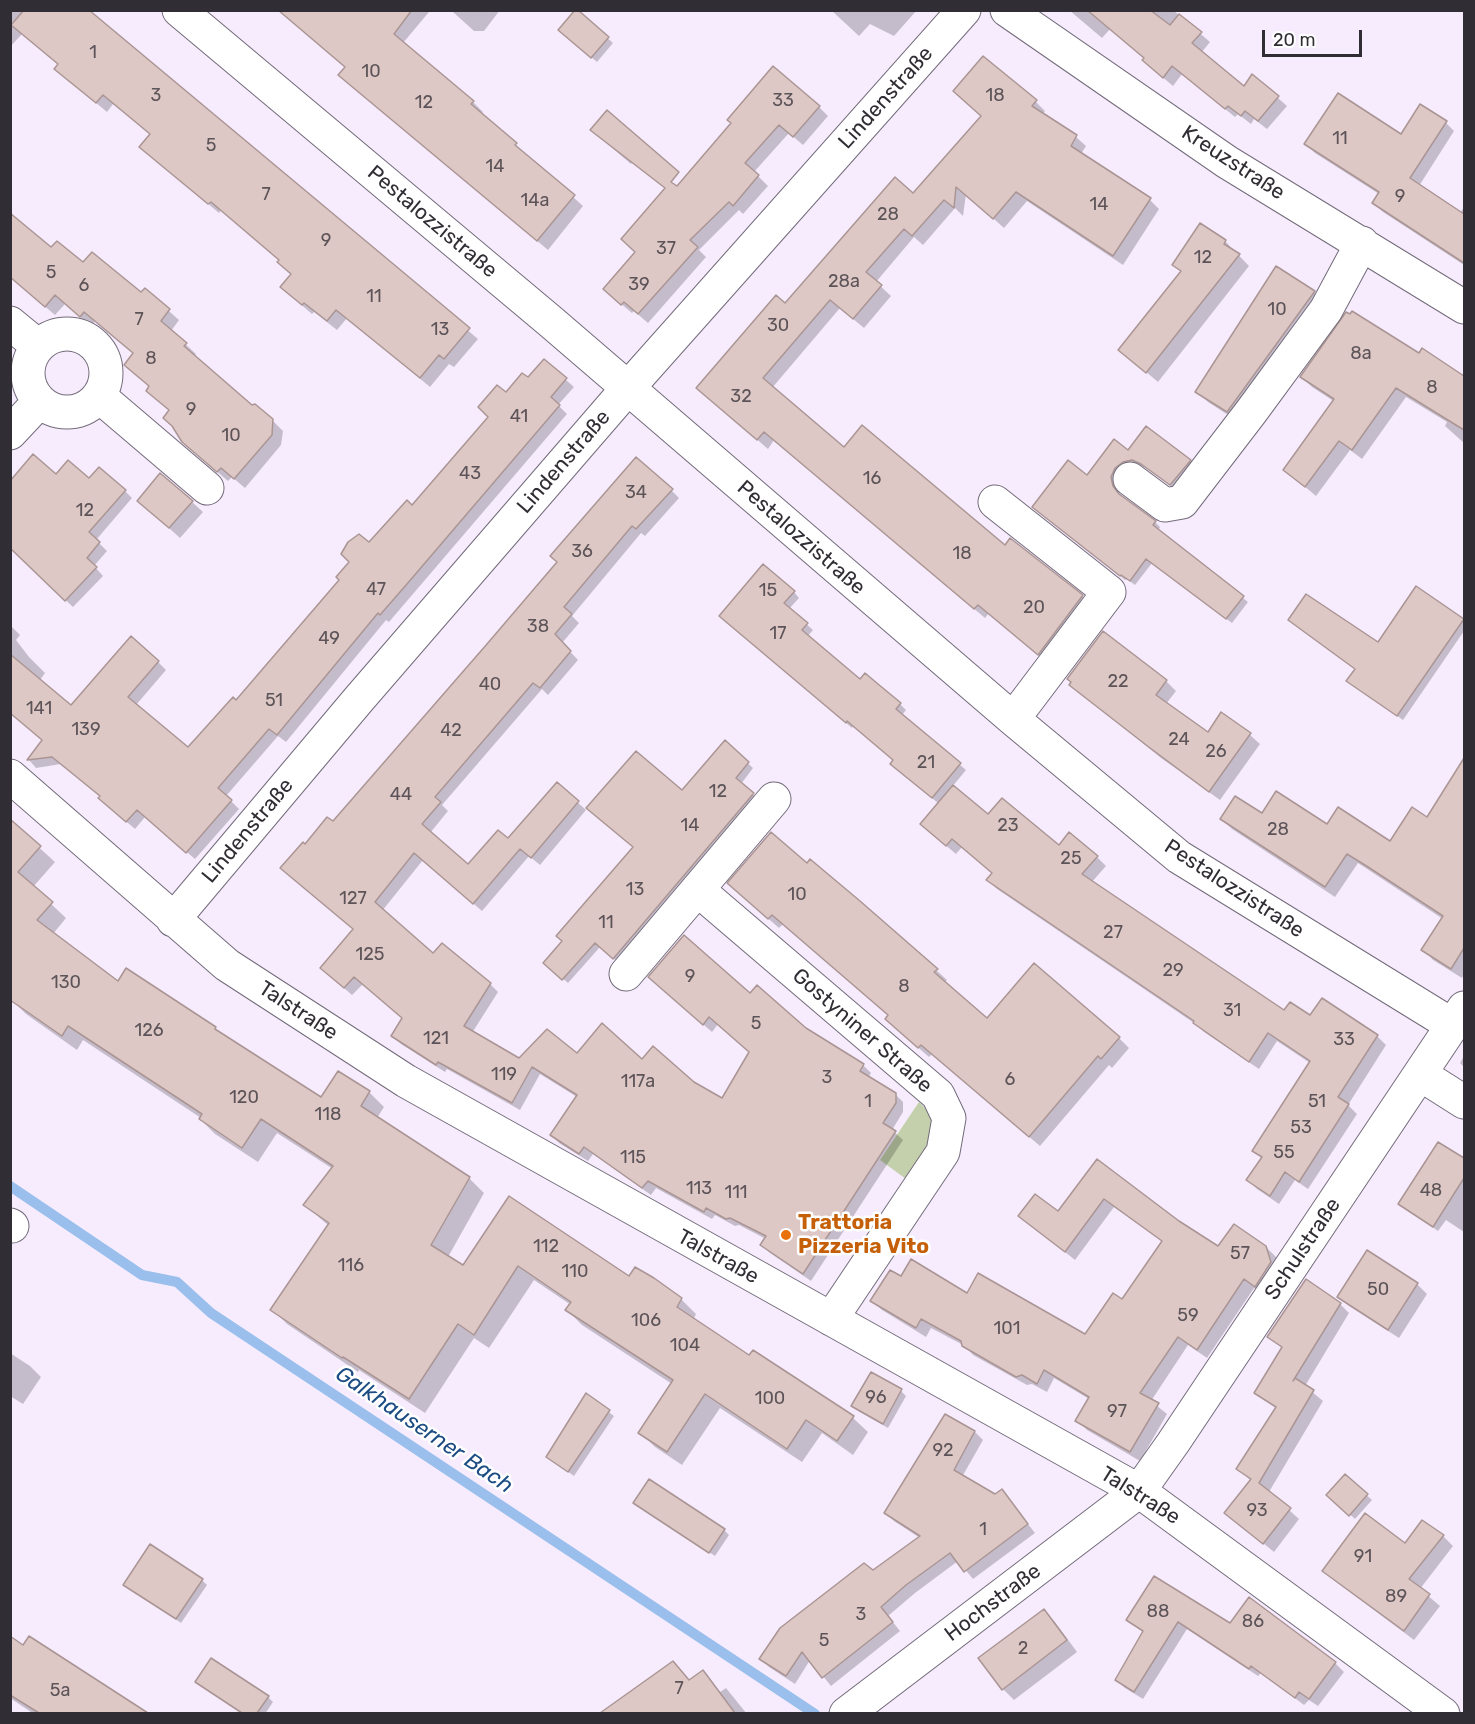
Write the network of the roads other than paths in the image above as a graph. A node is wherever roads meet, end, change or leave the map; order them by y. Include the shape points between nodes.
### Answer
1 (179, 10) edge
2 (963, 10) edge
3 (1007, 10) edge
4 (1362, 243) junction
5 (1464, 307) edge
6 (10, 323) edge
7 (38, 346) junction
8 (627, 389) junction
9 (99, 396) junction
10 (39, 402) junction
11 (10, 434) edge
12 (1130, 479) dead end
13 (207, 488) dead end
14 (995, 502) dead end
15 (1013, 719) junction
16 (10, 776) edge
17 (774, 799) dead end
18 (698, 890) junction
19 (173, 920) junction
20 (626, 974) dead end
21 (1458, 1016) edge
22 (1420, 1074) junction
23 (1464, 1102) edge
24 (831, 1319) junction
25 (1139, 1491) junction
26 (850, 1711) edge
27 (1443, 1713) edge

1 - 8 street, Pestalozzistraße
2 - 8 street, Lindenstraße
3 - 4 street, Kreuzstraße via 1227,162
4 - 5 street, Kreuzstraße
4 - 12 street via 1326,310 1182,502 1165,505
6 - 7 street
7 - 9 street via 60,334 78,335 90,342 99,351 106,370
7 - 10 street via 30,358 27,374
8 - 15 street, Pestalozzistraße
8 - 19 street, Lindenstraße
9 - 10 street via 84,408 70,412
9 - 13 street
10 - 11 street
14 - 15 street via 1109,592
15 - 21 street, Pestalozzistraße via 1179,857
16 - 19 street, Talstraße
17 - 18 street
18 - 20 street
18 - 24 street, Gostyniner Straße via 938,1095 949,1118 944,1152
19 - 24 street, Talstraße via 227,965 406,1081
21 - 22 street, Schulstraße
22 - 23 street
22 - 25 street, Schulstraße
24 - 25 street, Talstraße
25 - 26 street, Hochstraße
25 - 27 street, Talstraße

